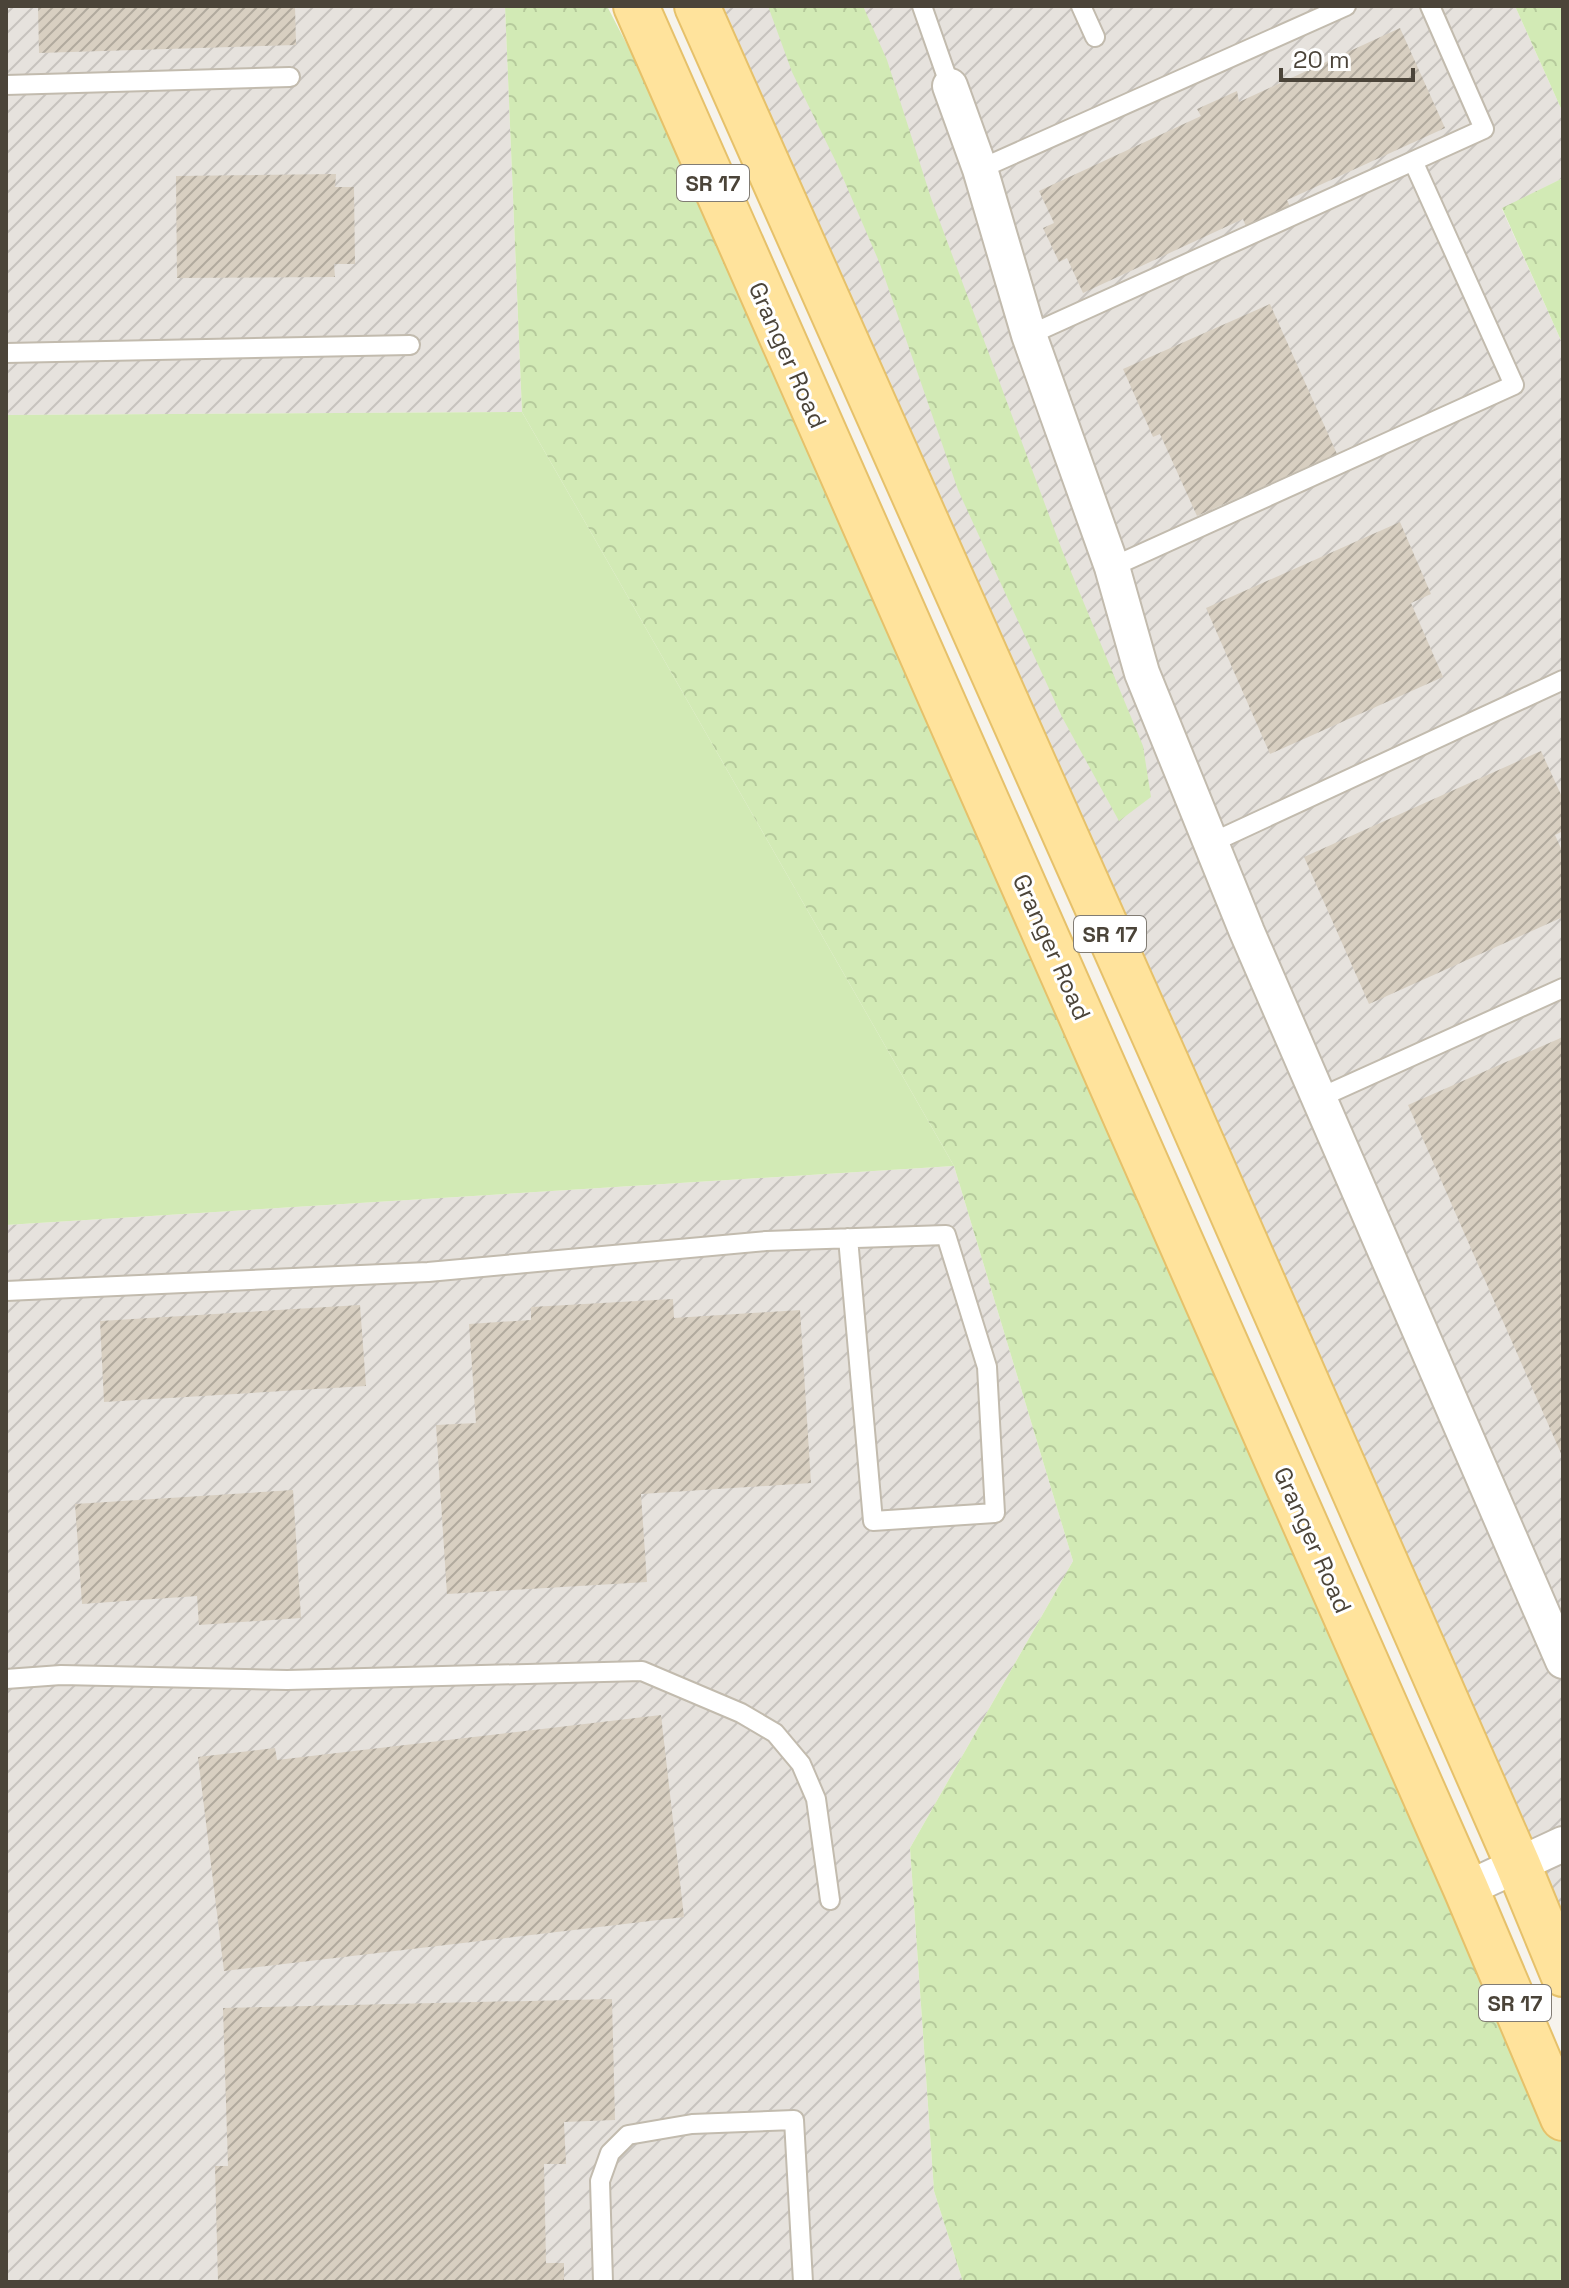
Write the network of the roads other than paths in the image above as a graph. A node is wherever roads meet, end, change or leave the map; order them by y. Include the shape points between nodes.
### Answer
1 (607, 6) edge
2 (636, 6) edge
3 (697, 6) edge
4 (922, 6) edge
5 (1081, 6) edge
6 (1346, 6) edge
7 (1430, 6) edge
8 (1095, 37) dead end
9 (290, 77) dead end
10 (6, 85) edge
11 (950, 86) joint
12 (1413, 161) junction
13 (980, 169) junction
14 (1029, 335) junction
15 (410, 345) dead end
16 (6, 353) edge
17 (790, 360) junction
18 (1112, 567) junction
19 (1563, 680) edge
20 (1211, 843) junction
21 (1563, 988) edge
22 (1319, 1098) junction
23 (848, 1238) junction
24 (6, 1291) edge
25 (1563, 1661) edge
26 (6, 1679) edge
27 (1563, 1844) edge
28 (1518, 1865) junction
29 (1466, 1889) junction
30 (830, 1900) dead end
31 (1563, 1974) edge
32 (1563, 2118) edge
33 (603, 2282) edge
34 (803, 2282) edge

1 - 17 main road
2 - 17 main road, Granger Road / SR 17
3 - 28 main road, SR 17
4 - 11 lane
5 - 8 lane
6 - 13 lane
7 - 12 lane via 1484,129
9 - 10 lane
11 - 13 street
12 - 14 lane
12 - 18 lane via 1514,385
13 - 14 street
14 - 18 street
15 - 16 lane
17 - 29 main road, Granger Road / SR 17
18 - 20 street via 1142,673
19 - 20 lane
20 - 22 street
21 - 22 lane
22 - 25 street
23 - 23 lane via 946,1235 987,1367 995,1513 873,1521
23 - 24 lane via 428,1272
26 - 30 lane via 61,1675 287,1680 642,1671 741,1713 775,1733 801,1764 816,1799
27 - 28 street
28 - 29 street
28 - 31 main road, SR 17
29 - 32 main road, Granger Road / SR 17
33 - 34 lane via 600,2181 610,2153 628,2135 692,2124 794,2120

